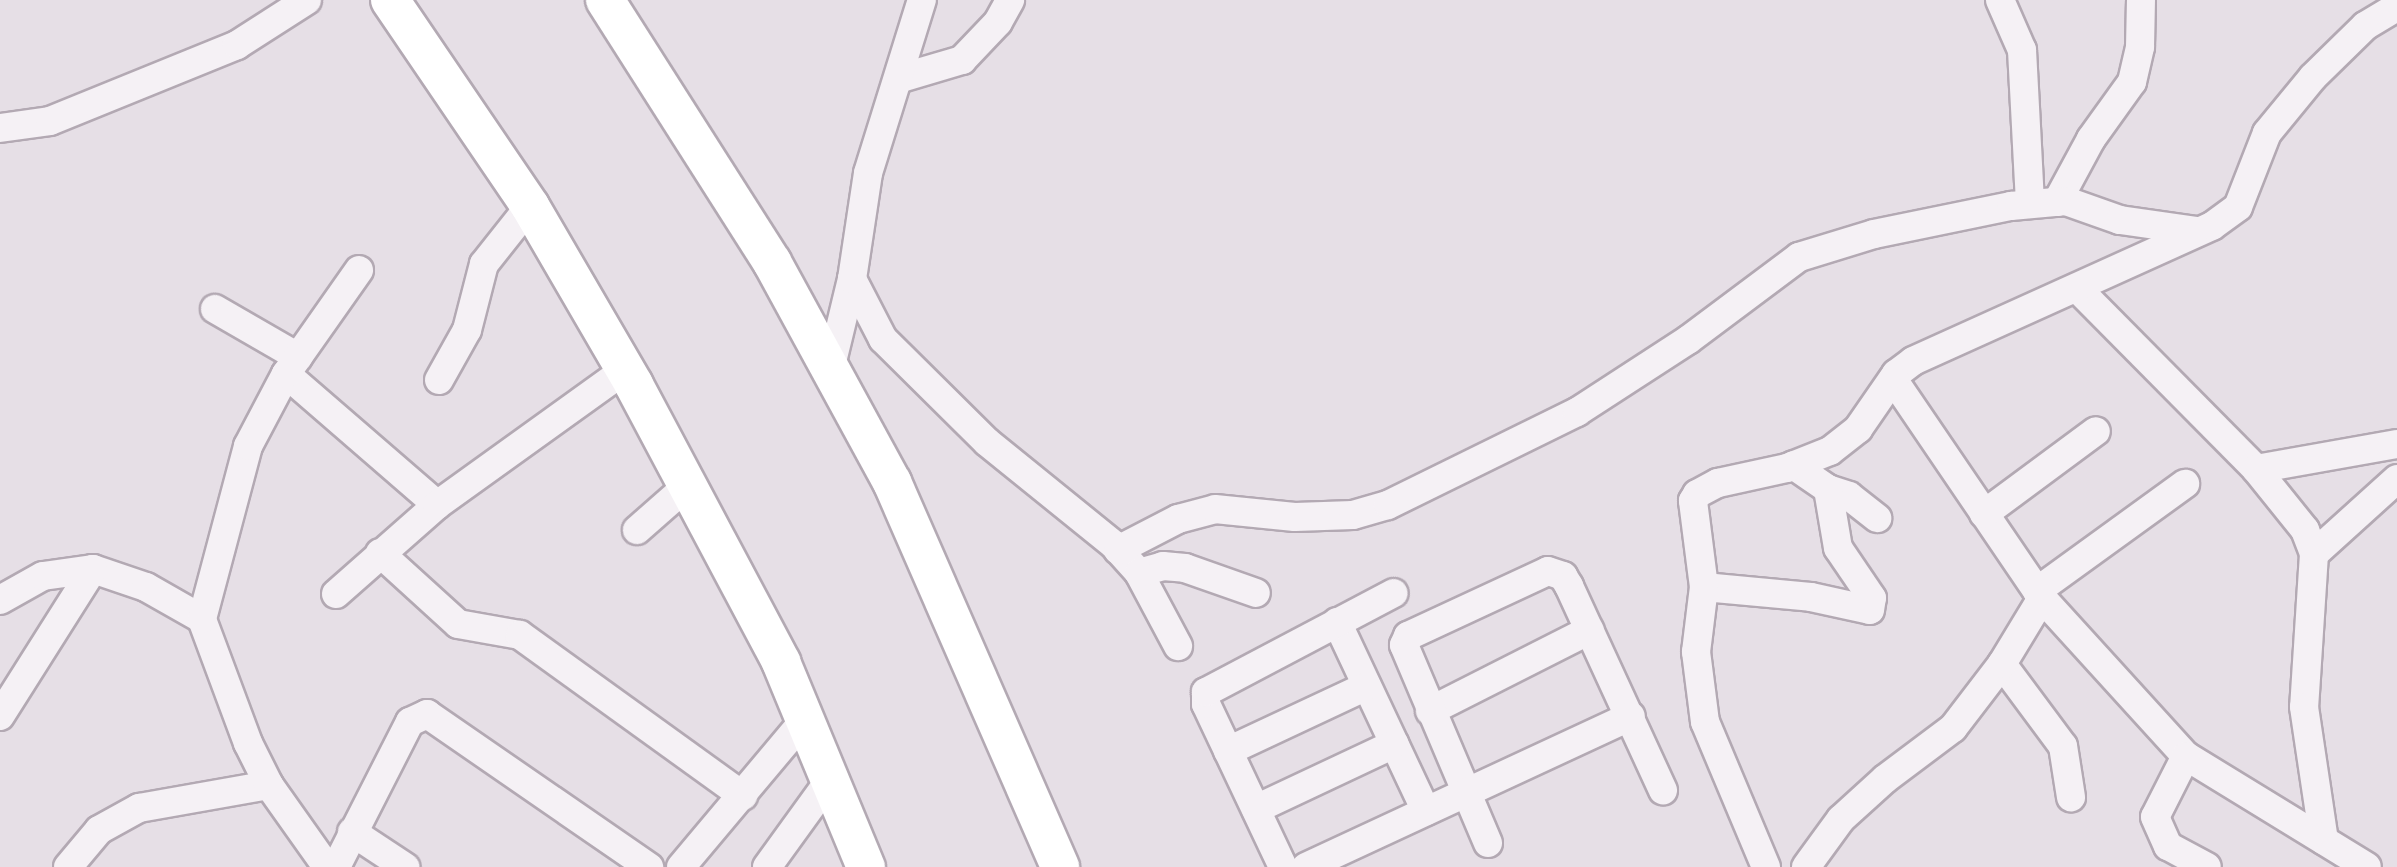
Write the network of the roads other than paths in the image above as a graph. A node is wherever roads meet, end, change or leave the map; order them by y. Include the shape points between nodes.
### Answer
1 (307, 0) edge
2 (390, 0) edge
3 (605, 0) edge
4 (922, 0) edge
5 (1010, 0) edge
6 (2000, 0) edge
7 (2141, 0) edge
8 (2397, 7) edge
9 (901, 78) junction
10 (0, 128) edge
11 (2044, 203) junction
12 (530, 206) junction
13 (2200, 232) junction
14 (359, 270) dead end
15 (852, 279) junction
16 (2077, 288) junction
17 (215, 309) dead end
18 (292, 365) junction
19 (625, 370) junction
20 (830, 370) junction
21 (1893, 379) junction
22 (439, 380) dead end
23 (2096, 432) dead end
24 (2397, 444) edge
25 (1793, 465) junction
26 (2256, 469) junction
27 (2397, 479) edge
28 (2185, 484) dead end
29 (687, 486) junction
30 (1828, 489) junction
31 (438, 505) junction
32 (1984, 514) junction
33 (1877, 518) dead end
34 (637, 530) dead end
35 (1118, 550) junction
36 (380, 553) junction
37 (2314, 554) junction
38 (93, 569) junction
39 (1139, 573) junction
40 (1704, 587) junction
41 (1256, 593) dead end
42 (1394, 593) dead end
43 (336, 594) dead end
44 (2039, 594) junction
45 (0, 600) edge
46 (202, 619) junction
47 (1337, 622) junction
48 (1590, 631) junction
49 (1178, 646) dead end
50 (2002, 664) junction
51 (1367, 686) junction
52 (1430, 711) junction
53 (0, 716) edge
54 (1631, 716) junction
55 (806, 718) junction
56 (1394, 744) junction
57 (1228, 751) junction
58 (2186, 755) junction
59 (830, 780) junction
60 (269, 785) junction
61 (1663, 790) dead end
62 (1465, 793) junction
63 (743, 796) junction
64 (2071, 797) dead end
65 (1256, 809) junction
66 (1426, 811) junction
67 (352, 832) junction
68 (2324, 841) junction
69 (1488, 843) dead end
70 (68, 867) edge
71 (327, 867) edge
72 (336, 867) edge
73 (405, 867) edge
74 (649, 867) edge
75 (681, 867) edge
76 (767, 867) edge
77 (866, 867) edge
78 (1060, 867) edge
79 (1283, 867) edge
80 (1306, 867) edge
81 (1766, 867) edge
82 (1806, 867) edge
83 (2207, 867) edge
84 (2367, 867) edge

1 - 10 street via 237,45 50,121
2 - 12 highway
3 - 20 highway via 772,262
4 - 9 street
5 - 9 street via 998,22 962,60
6 - 11 street via 2022,51
7 - 11 street via 2140,47 2132,82
8 - 13 street via 2365,26 2313,77 2267,133 2238,207
9 - 15 street via 868,173
11 - 13 street
11 - 35 street via 1874,234 1799,257 1688,340 1577,412 1388,505 1353,515 1295,517 1215,509 1178,519
12 - 19 highway
12 - 22 street via 484,264 467,330
13 - 16 street
14 - 18 street
15 - 20 street
15 - 35 street via 883,339 988,442
16 - 21 street via 1913,360
16 - 26 street
17 - 18 street
18 - 31 street
18 - 46 street via 248,446
19 - 29 highway
19 - 31 street
20 - 78 highway via 892,482
21 - 25 street via 1858,429 1830,451
21 - 32 street
23 - 32 street
24 - 26 street
25 - 30 street
25 - 40 street via 1718,484 1697,494 1693,501
26 - 37 street via 2305,530
27 - 37 street
28 - 44 street
29 - 34 street
29 - 55 highway
30 - 33 street via 1849,496
30 - 40 street via 1838,548 1872,598 1870,610 1811,597
31 - 36 street
32 - 44 street
35 - 39 street
36 - 43 street
36 - 63 street via 458,624 520,635
37 - 68 street via 2304,707
38 - 45 street via 43,576
38 - 46 street via 146,587
38 - 53 street
39 - 41 street via 1163,566 1185,568
39 - 49 street
40 - 81 street via 1696,652 1705,722
42 - 47 street
44 - 50 street
44 - 58 street
46 - 60 street via 248,743
47 - 51 street
47 - 57 street via 1206,692 1206,704
48 - 52 street
48 - 52 street via 1563,576 1548,571 1408,636 1405,651
48 - 54 street
50 - 64 street via 2063,746
50 - 82 street via 1953,728 1841,819
51 - 56 street
51 - 57 street
52 - 62 street
54 - 61 street
54 - 62 street
55 - 59 highway
55 - 63 street
56 - 65 street
56 - 66 street
57 - 65 street
58 - 68 street
58 - 83 street via 2155,817 2168,846
59 - 76 street
59 - 77 highway
60 - 70 street via 139,808 99,830
60 - 71 street
62 - 66 street
62 - 69 street
63 - 75 street
65 - 79 street
66 - 80 street
67 - 72 street
67 - 73 street
67 - 74 street via 410,722 427,714
68 - 84 street

